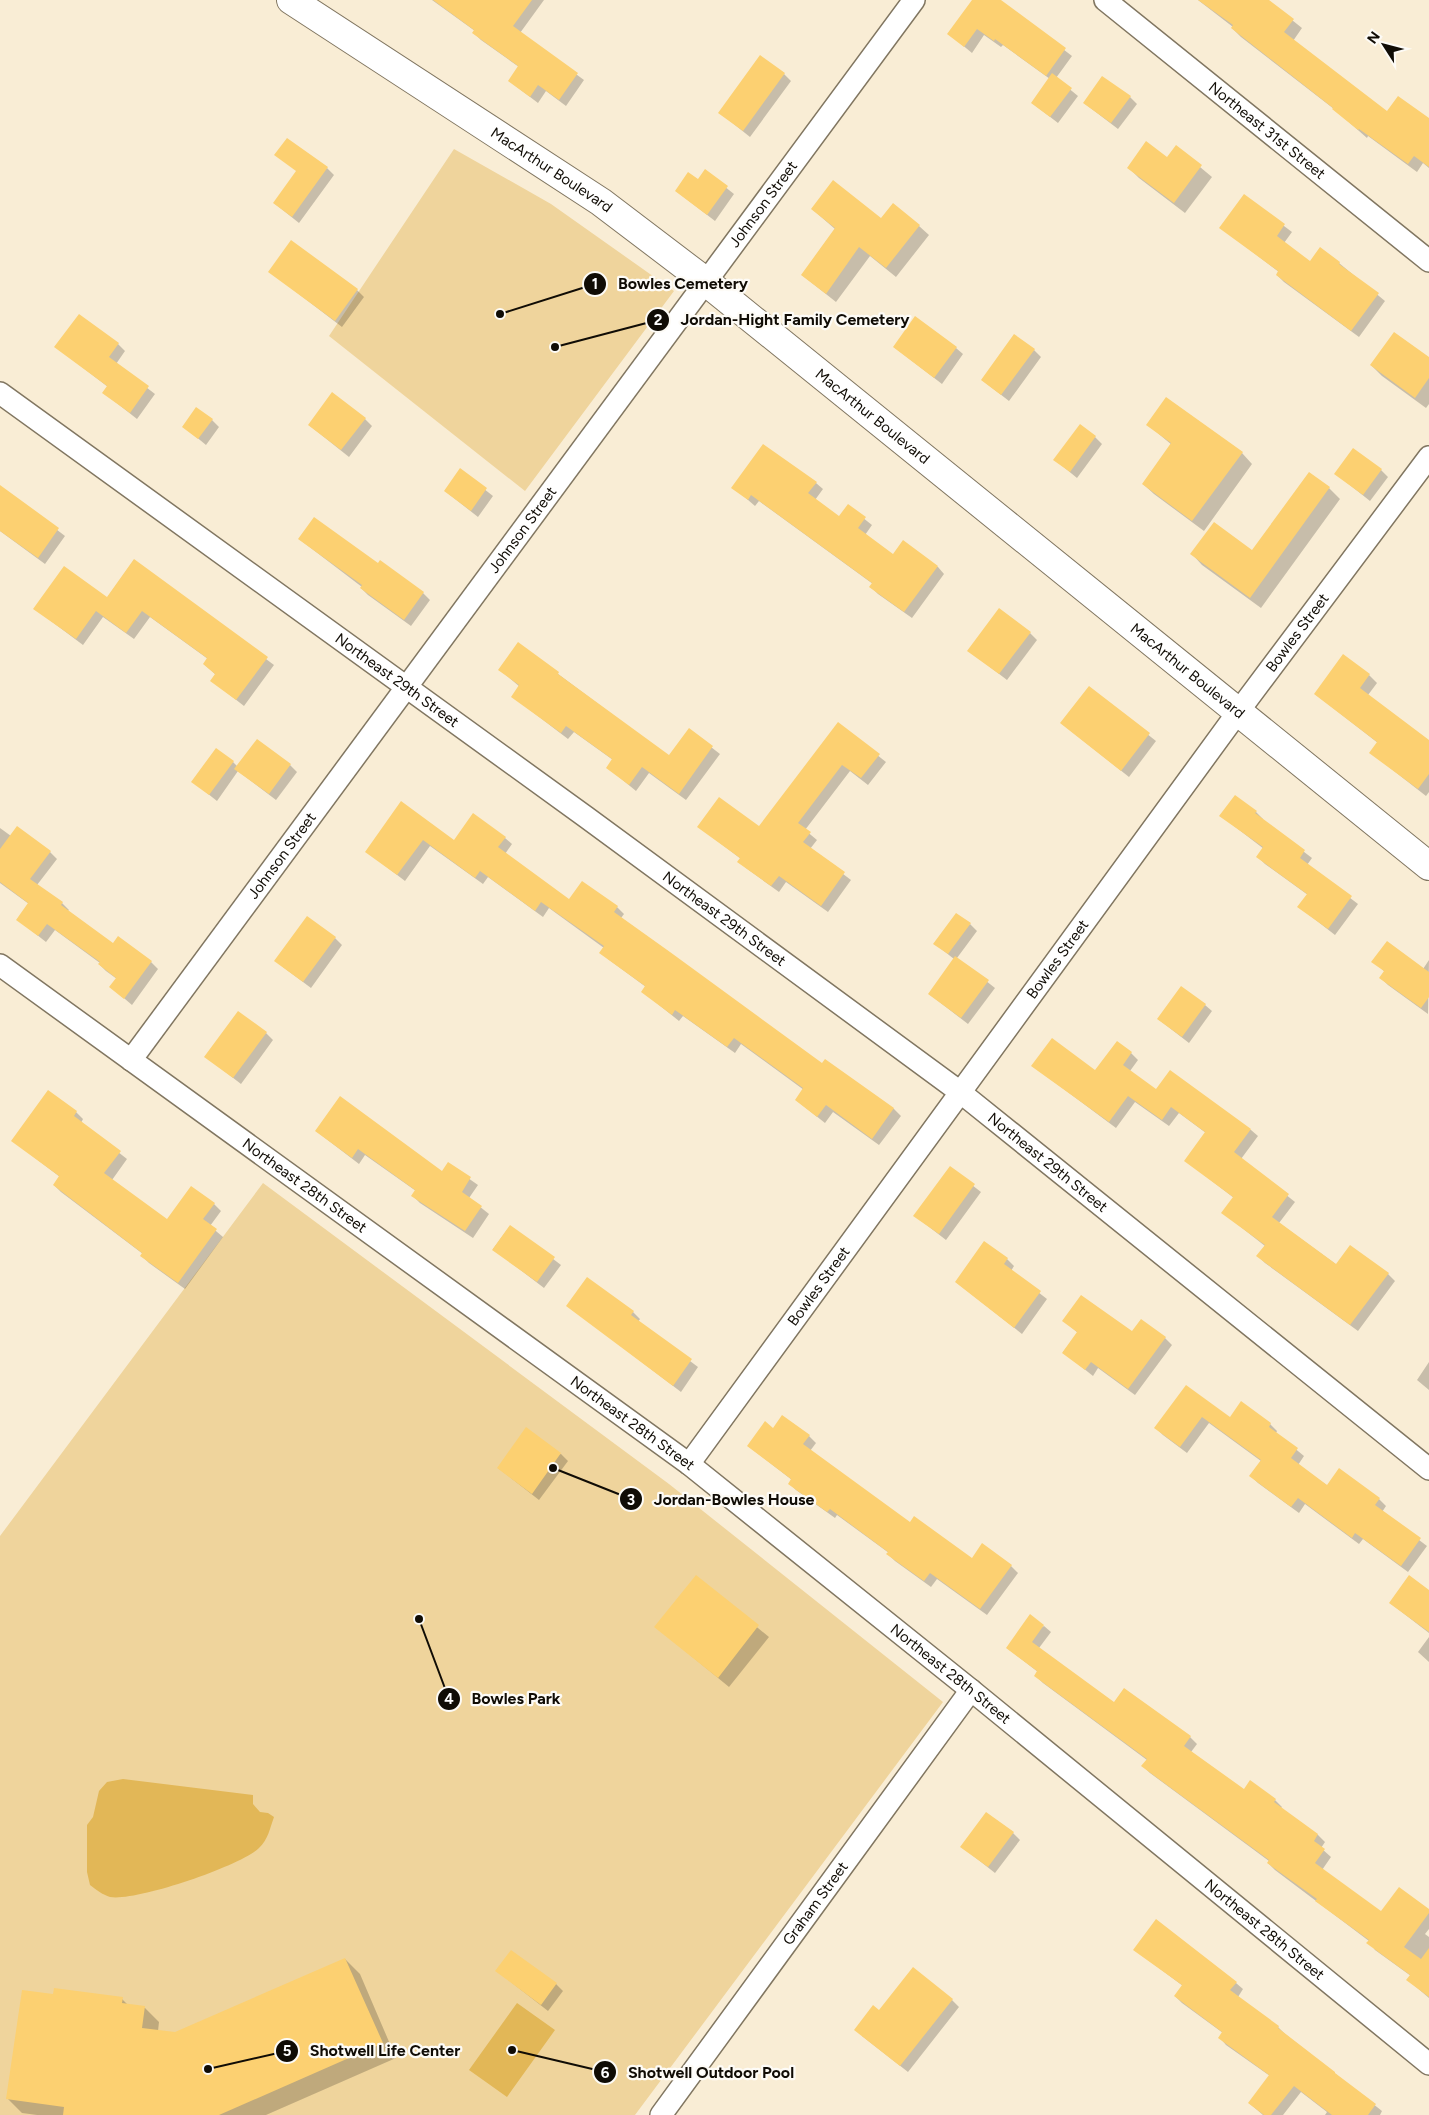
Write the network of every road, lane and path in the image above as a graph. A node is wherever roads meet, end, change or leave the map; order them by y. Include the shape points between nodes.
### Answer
1 (291, 0) edge
2 (914, 0) edge
3 (1105, 0) edge
4 (1429, 261) edge
5 (705, 281) junction
6 (0, 393) edge
7 (1429, 456) edge
8 (407, 688) junction
9 (1238, 712) junction
10 (1429, 866) edge
11 (0, 965) edge
12 (131, 1060) junction
13 (960, 1092) junction
14 (689, 1464) junction
15 (1429, 1469) edge
16 (970, 1690) junction
17 (1429, 2064) edge
18 (660, 2115) edge

1 - 5 main road, MacArthur Boulevard via 601,202
2 - 5 street, Johnson Street
3 - 4 street, Northeast 31st Street
5 - 8 street, Johnson Street
5 - 9 main road, MacArthur Boulevard
6 - 8 street, Northeast 29th Street
7 - 9 street, Bowles Street
8 - 12 street, Johnson Street
8 - 13 street, Northeast 29th Street
9 - 10 main road, MacArthur Boulevard
9 - 13 street, Bowles Street
11 - 12 street, Northeast 28th Street
12 - 14 street, Northeast 28th Street
13 - 14 street, Bowles Street
13 - 15 street, Northeast 29th Street
14 - 16 street, Northeast 28th Street
16 - 17 street, Northeast 28th Street
16 - 18 street, Graham Street

